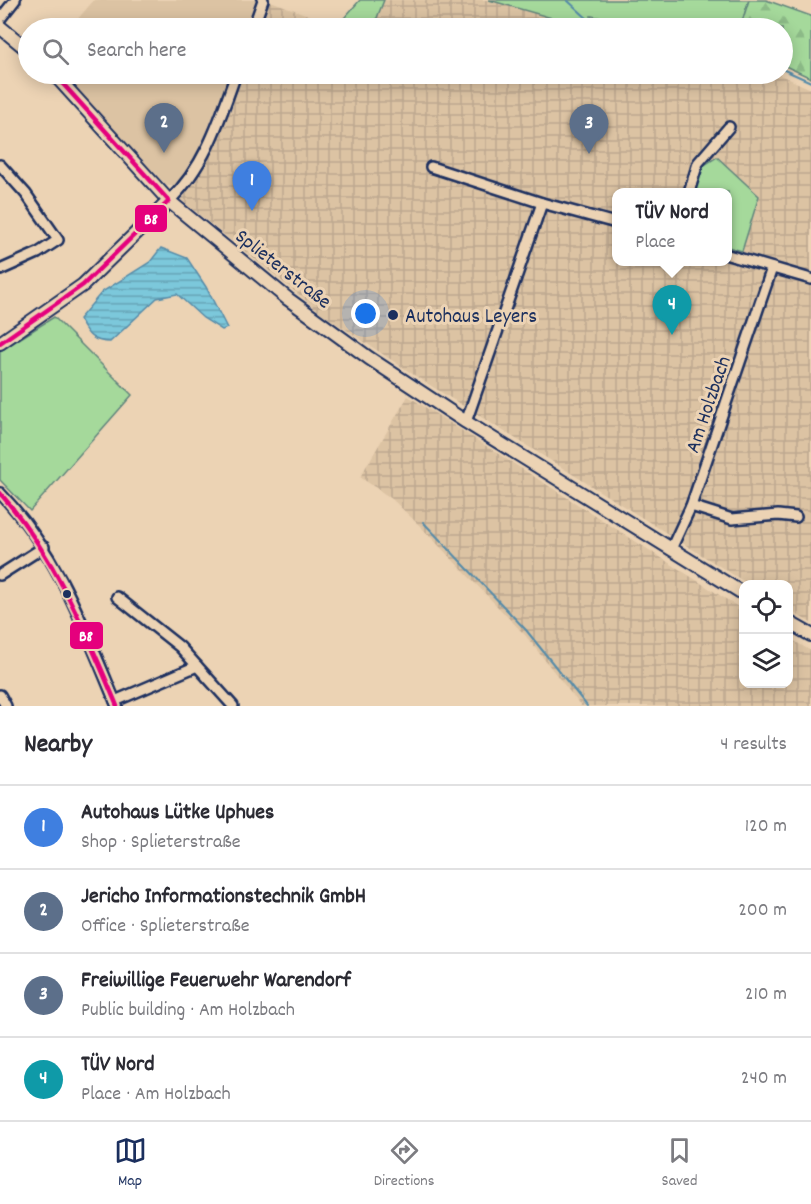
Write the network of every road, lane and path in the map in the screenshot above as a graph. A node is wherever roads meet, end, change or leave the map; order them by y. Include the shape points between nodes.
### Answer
1 (15, 0) edge
2 (263, 0) edge
3 (256, 18) edge
4 (0, 19) edge
5 (0, 27) edge
6 (18, 42) edge
7 (63, 84) edge
8 (232, 84) edge
9 (729, 127) dead end
10 (0, 165) edge
11 (431, 167) dead end
12 (690, 188) edge
13 (170, 201) junction
14 (542, 203) junction
15 (612, 222) edge
16 (732, 256) edge
17 (772, 268) junction
18 (0, 270) edge
19 (811, 279) edge
20 (0, 343) edge
21 (466, 422) junction
22 (0, 493) edge
23 (691, 506) junction
24 (796, 517) dead end
25 (44, 547) junction
26 (670, 549) junction
27 (0, 575) edge
28 (739, 591) edge
29 (117, 597) dead end
30 (793, 624) edge
31 (811, 635) edge
32 (196, 666) junction
33 (116, 704) edge
34 (233, 706) edge

1 - 4 street
2 - 3 street
5 - 6 street
7 - 13 street, Splieterstraße
8 - 13 street via 206,154 185,187
9 - 12 street via 698,163
10 - 18 street via 58,240
11 - 14 street
13 - 20 street via 83,285
13 - 21 street, Splieterstraße via 288,299
14 - 15 street
14 - 21 street
16 - 17 street
17 - 19 street
17 - 23 street, Am Holzbach
21 - 26 street, Splieterstraße
22 - 25 street
23 - 24 street via 732,519
23 - 26 street, Am Holzbach
25 - 27 street
25 - 33 street via 69,592
26 - 28 street, Splieterstraße
29 - 32 street via 180,647
30 - 31 street
32 - 33 street
32 - 34 street

